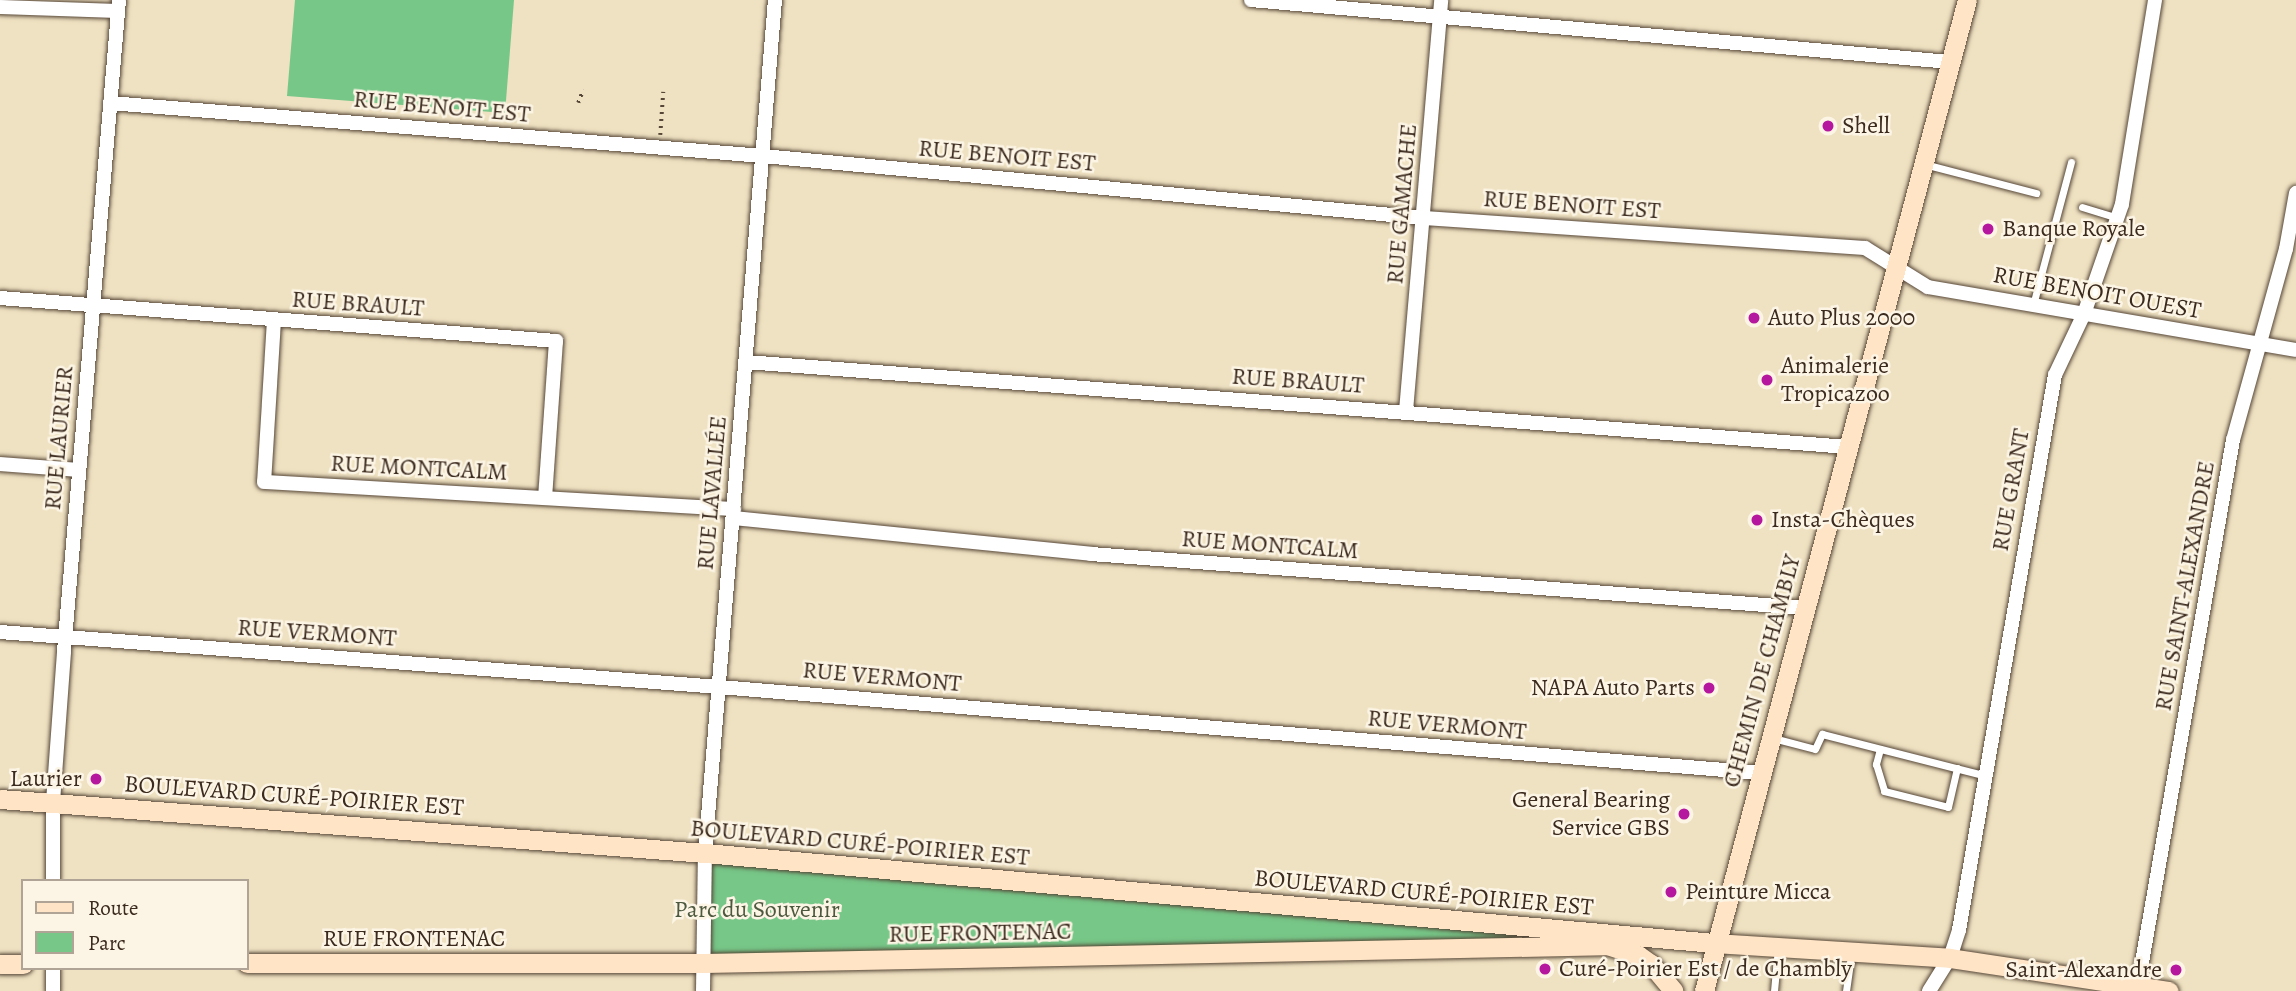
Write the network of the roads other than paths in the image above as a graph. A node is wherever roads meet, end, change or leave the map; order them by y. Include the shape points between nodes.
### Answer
1 (775, 0) edge
2 (1251, 0) edge
3 (1441, 0) edge
4 (1967, 0) edge
5 (2154, 0) edge
6 (119, 6) edge
7 (0, 7) edge
8 (1440, 17) junction
9 (1950, 62) junction
10 (110, 103) junction
11 (763, 156) junction
12 (2071, 162) dead end
13 (1923, 164) junction
14 (2296, 192) edge
15 (2036, 193) dead end
16 (2082, 207) dead end
17 (1424, 218) junction
18 (2118, 218) junction
19 (1896, 265) junction
20 (0, 298) edge
21 (2033, 305) junction
22 (93, 307) junction
23 (2084, 314) junction
24 (274, 320) junction
25 (2259, 343) junction
26 (2296, 350) edge
27 (746, 362) junction
28 (1406, 411) junction
29 (1847, 447) junction
30 (0, 464) edge
31 (79, 470) junction
32 (545, 498) junction
33 (733, 513) junction
34 (1804, 608) junction
35 (0, 632) edge
36 (65, 636) junction
37 (719, 687) junction
38 (1769, 737) junction
39 (1880, 749) junction
40 (1956, 768) junction
41 (1760, 773) junction
42 (1983, 775) junction
43 (0, 799) edge
44 (53, 802) junction
45 (705, 853) junction
46 (53, 879) edge
47 (1714, 943) junction
48 (1607, 945) junction
49 (1778, 947) junction
50 (1851, 952) junction
51 (1950, 958) junction
52 (248, 963) edge
53 (704, 963) junction
54 (0, 964) edge
55 (21, 964) edge
56 (53, 970) edge
57 (2138, 989) edge
58 (53, 991) edge
59 (703, 991) edge
60 (1674, 991) edge
61 (1704, 991) edge
62 (1773, 991) edge
63 (1846, 991) edge
64 (1929, 991) edge
65 (2169, 991) edge

1 - 11 street, RUE LAVALLÉE
2 - 8 street
3 - 8 street, RUE GAMACHE
4 - 9 main road, CHEMIN DE CHAMBLY
5 - 18 street, RUE GRANT
6 - 7 street
6 - 10 street, RUE LAURIER
8 - 9 street
8 - 17 street, RUE GAMACHE
9 - 13 main road, CHEMIN DE CHAMBLY
10 - 11 street, RUE BENOIT EST
10 - 22 street, RUE LAURIER
11 - 17 street, RUE BENOIT EST
11 - 27 street, RUE LAVALLÉE
12 - 21 lane
13 - 15 lane
13 - 19 main road, CHEMIN DE CHAMBLY
14 - 25 street, RUE SAINT-ALEXANDRE via 2286,249
16 - 18 lane
17 - 19 street, RUE BENOIT EST via 1865,248
17 - 28 street, RUE GAMACHE
18 - 23 street, RUE GRANT
19 - 21 street, RUE BENOIT OUEST via 1928,287
19 - 29 main road, CHEMIN DE CHAMBLY
20 - 22 street, RUE BRAULT
21 - 23 street, RUE BENOIT OUEST
22 - 24 street, RUE BRAULT
22 - 31 street, RUE LAURIER
23 - 25 street, RUE BENOIT OUEST
23 - 42 street, RUE GRANT via 2054,375
24 - 32 street, RUE BRAULT via 556,341
24 - 32 street, RUE MONTCALM via 264,482
25 - 26 street, RUE BENOIT OUEST
25 - 57 street, RUE SAINT-ALEXANDRE via 2234,440
27 - 28 street, RUE BRAULT
27 - 33 street, RUE LAVALLÉE
28 - 29 street, RUE BRAULT
29 - 34 main road, CHEMIN DE CHAMBLY
30 - 31 street
31 - 36 street, RUE LAURIER
32 - 33 street, RUE MONTCALM
33 - 34 street, RUE MONTCALM via 1091,554
33 - 37 street, RUE LAVALLÉE
34 - 38 main road, CHEMIN DE CHAMBLY
35 - 36 street, RUE VERMONT
36 - 37 street, RUE VERMONT
36 - 44 street, RUE LAURIER
37 - 41 street, RUE VERMONT
37 - 45 street, RUE LAVALLÉE
38 - 39 lane via 1815,749 1822,734
38 - 41 main road, CHEMIN DE CHAMBLY
39 - 40 lane
39 - 40 lane via 1876,764 1884,790 1948,807
40 - 42 lane
41 - 47 main road, CHEMIN DE CHAMBLY
42 - 51 street, RUE GRANT via 1959,930
43 - 44 main road, BOULEVARD CURÉ-POIRIER EST
44 - 45 main road, BOULEVARD CURÉ-POIRIER EST
44 - 46 street, RUE LAURIER
45 - 47 main road, BOULEVARD CURÉ-POIRIER EST
45 - 53 street, RUE LAVALLÉE
47 - 48 main road, RUE FRONTENAC
47 - 49 main road
47 - 61 main road, CHEMIN DE CHAMBLY
48 - 53 main road, RUE FRONTENAC
48 - 60 main road via 1651,964
49 - 50 main road
49 - 62 lane
50 - 51 main road
50 - 63 lane
51 - 57 main road
51 - 64 street, RUE GRANT
52 - 53 main road, RUE FRONTENAC
53 - 59 street, RUE LAVALLÉE
54 - 55 main road
56 - 58 street
57 - 65 main road

